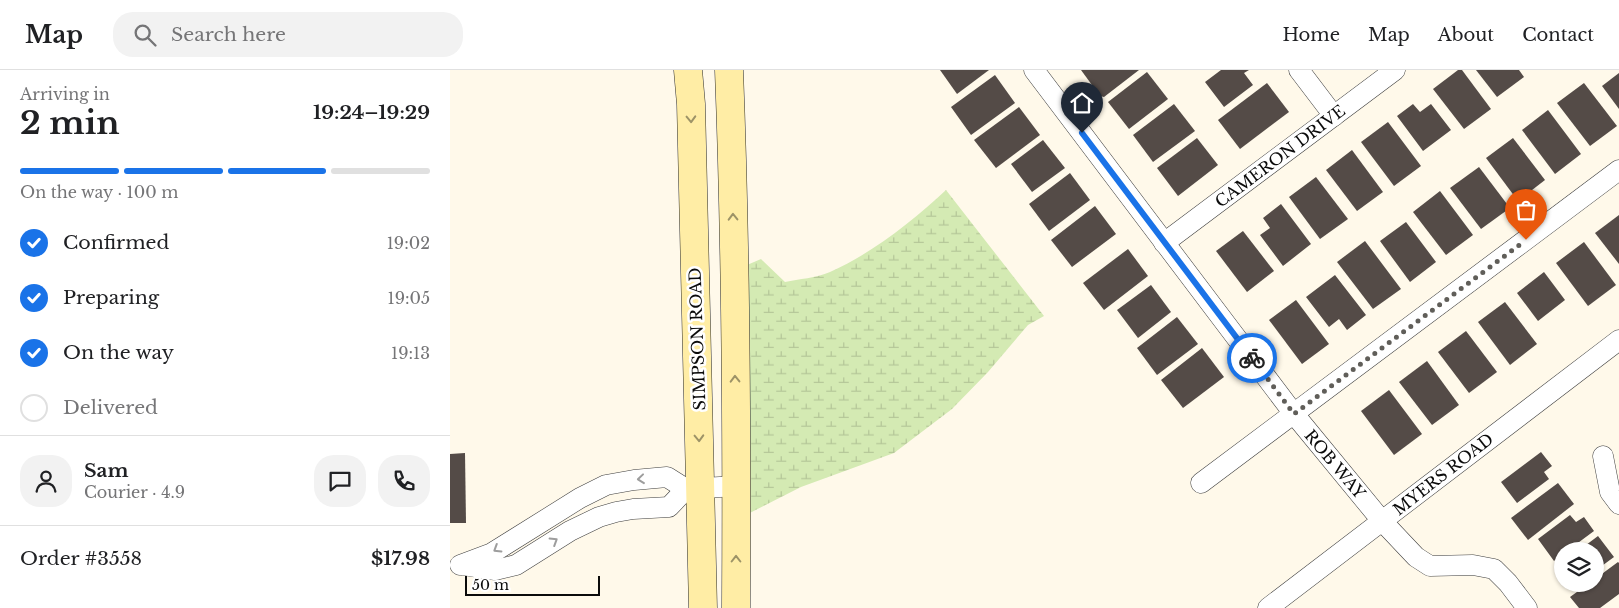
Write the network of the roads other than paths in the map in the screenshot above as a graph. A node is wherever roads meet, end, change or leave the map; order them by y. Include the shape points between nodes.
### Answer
1 (688, 70) edge
2 (729, 70) edge
3 (1034, 70) edge
4 (1299, 70) edge
5 (1395, 70) edge
6 (1334, 116) junction
7 (1619, 170) edge
8 (1164, 243) junction
9 (1619, 340) edge
10 (1294, 414) junction
11 (1603, 456) dead end
12 (1201, 482) dead end
13 (737, 486) junction
14 (693, 489) junction
15 (1619, 504) edge
16 (1382, 521) junction
17 (455, 564) edge
18 (703, 608) edge
19 (736, 608) edge
20 (1268, 608) edge
21 (1527, 608) edge

1 -> 14 main road, SIMPSON ROAD via 691,104
13 -> 2 main road
3 - 8 street, ROB WAY
4 - 6 street
5 - 6 street, CAMERON DRIVE
6 - 8 street, CAMERON DRIVE
7 - 10 street
8 - 10 street, ROB WAY
9 - 16 street, MYERS ROAD
10 - 12 street
10 - 16 street, ROB WAY
11 - 15 street via 1610,492
13 - 14 street
19 -> 13 main road
17 -> 14 street via 495,570 516,564 599,517 633,509 669,507
14 -> 17 street via 667,477 606,485 492,553
14 - 18 main road, SIMPSON ROAD
16 - 20 street, MYERS ROAD
16 - 21 street, ROB WAY via 1416,557 1430,566 1473,565 1494,569

